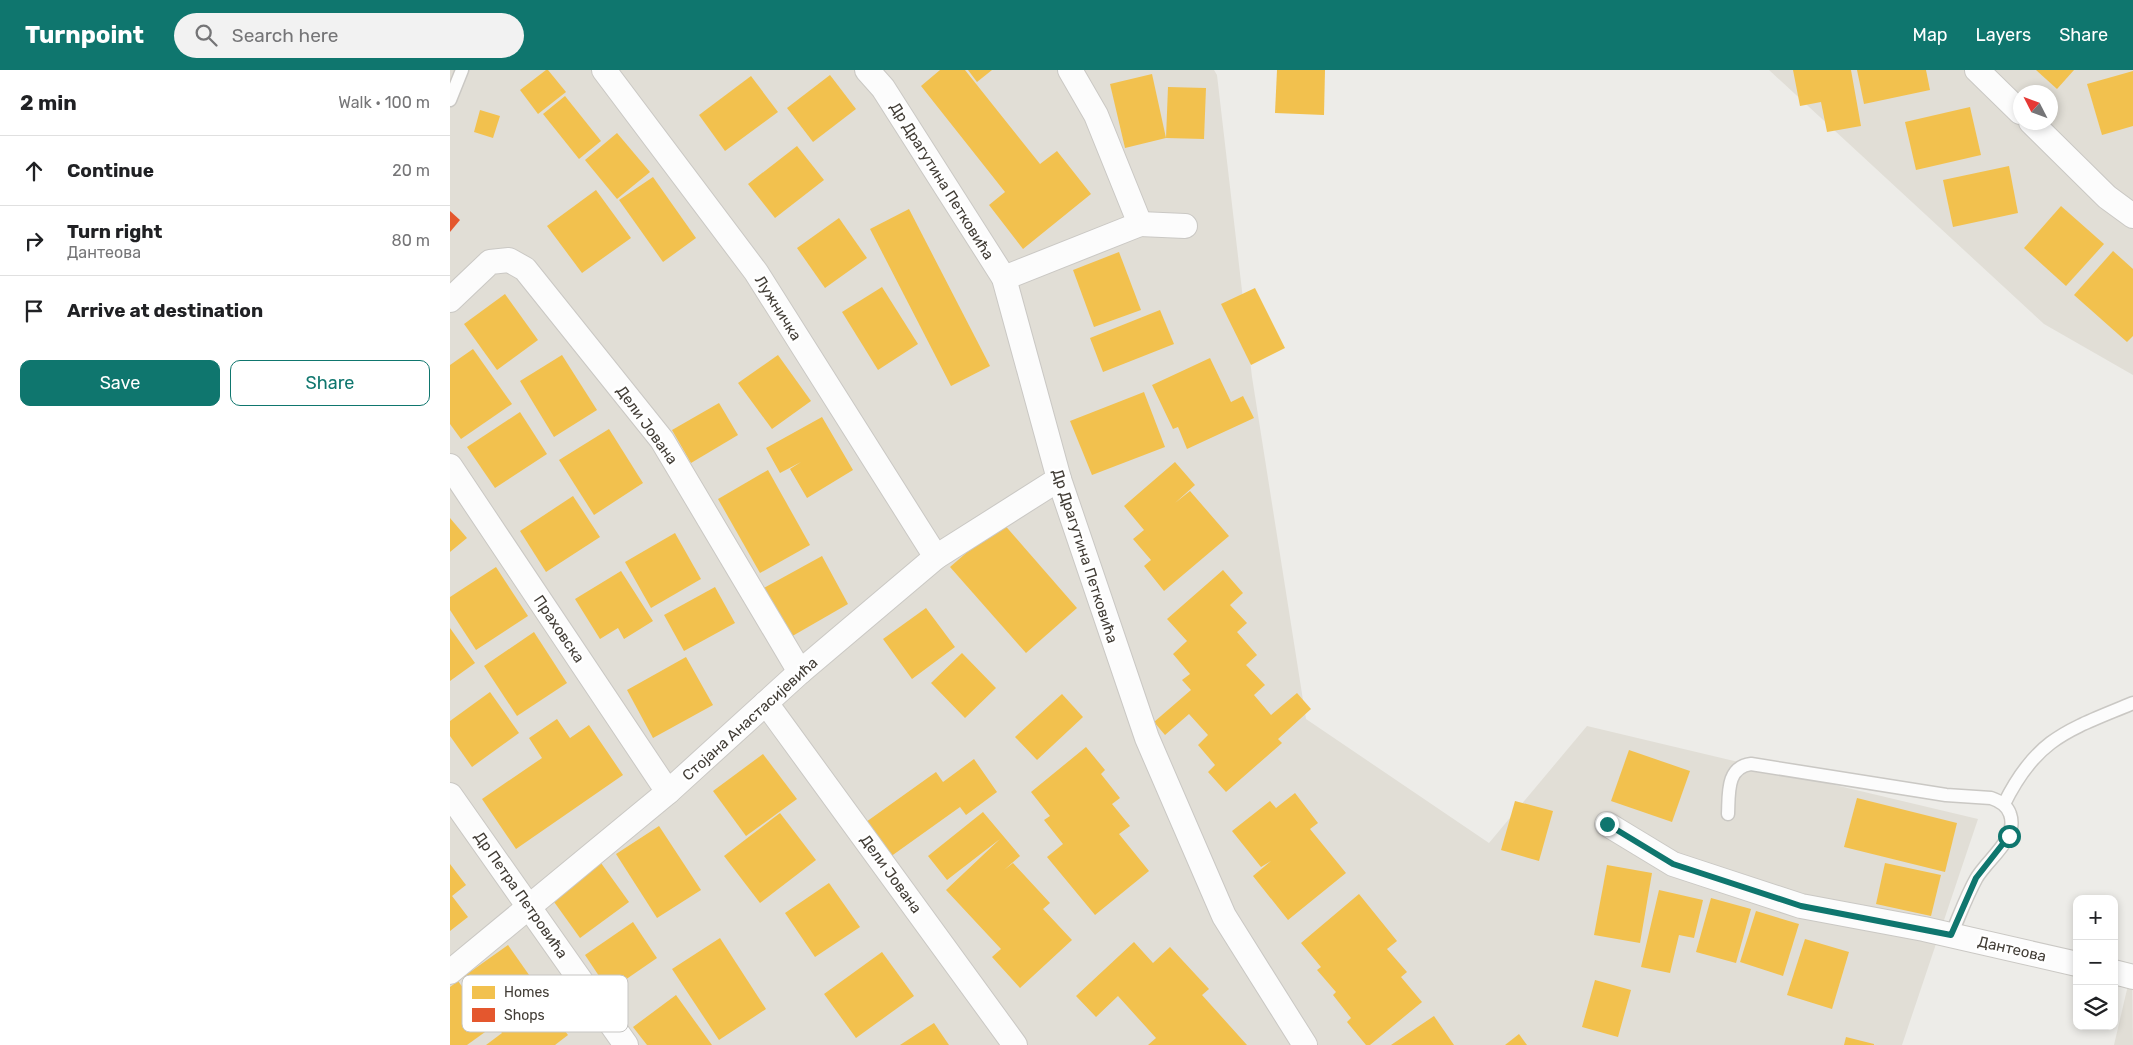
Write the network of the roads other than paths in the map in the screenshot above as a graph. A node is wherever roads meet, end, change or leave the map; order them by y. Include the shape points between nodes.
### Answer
1 (462, 70) edge
2 (604, 70) edge
3 (867, 70) edge
4 (1070, 70) edge
5 (1977, 70) edge
6 (450, 100) edge
7 (2013, 105) edge
8 (2039, 130) edge
9 (2133, 216) edge
10 (1140, 224) junction
11 (1185, 226) dead end
12 (1004, 278) junction
13 (450, 300) edge
14 (450, 466) edge
15 (1059, 479) junction
16 (936, 557) junction
17 (800, 672) junction
18 (2133, 702) edge
19 (766, 703) junction
20 (668, 792) junction
21 (450, 795) edge
22 (2004, 804) junction
23 (1728, 814) dead end
24 (1607, 824) dead end
25 (530, 907) junction
26 (1951, 935) junction
27 (2073, 963) edge
28 (450, 972) edge
29 (2118, 973) edge
30 (577, 975) edge
31 (2133, 977) edge
32 (617, 1032) edge
33 (626, 1045) edge
34 (1015, 1045) edge
35 (1305, 1045) edge

1 - 6 lane
2 - 16 street, Лужничка via 756,272
3 - 12 street, Др Драгутина Петковића via 883,88
4 - 10 street via 1096,115
5 - 7 street
8 - 9 street via 2107,197
10 - 11 street
10 - 12 street
12 - 15 street, Др Драгутина Петковића
13 - 17 street, Дели Јована via 490,262 509,260 525,269 662,440
14 - 20 street, Праховска
15 - 16 street, Стојана Анастасијевића
15 - 35 street, Др Драгутина Петковића via 1147,738 1216,898
16 - 17 street, Стојана Анастасијевића
17 - 19 street, Стојана Анастасијевића
18 - 22 lane via 2076,727 2045,746 2016,780
19 - 20 street, Стојана Анастасијевића
19 - 34 street, Дели Јована
20 - 25 street, Стојана Анастасијевића
21 - 25 street, Др Петра Петровића
22 - 23 lane via 1991,798 1946,795 1751,764 1739,767 1730,779
22 - 26 lane via 2012,818 2009,836 1976,878
24 - 26 street, Дантеова via 1673,864 1792,903
25 - 28 street, Стојана Анастасијевића
25 - 30 street, Др Петра Петровића
26 - 27 street, Дантеова
29 - 31 street
32 - 33 street, Др Петра Петровића

